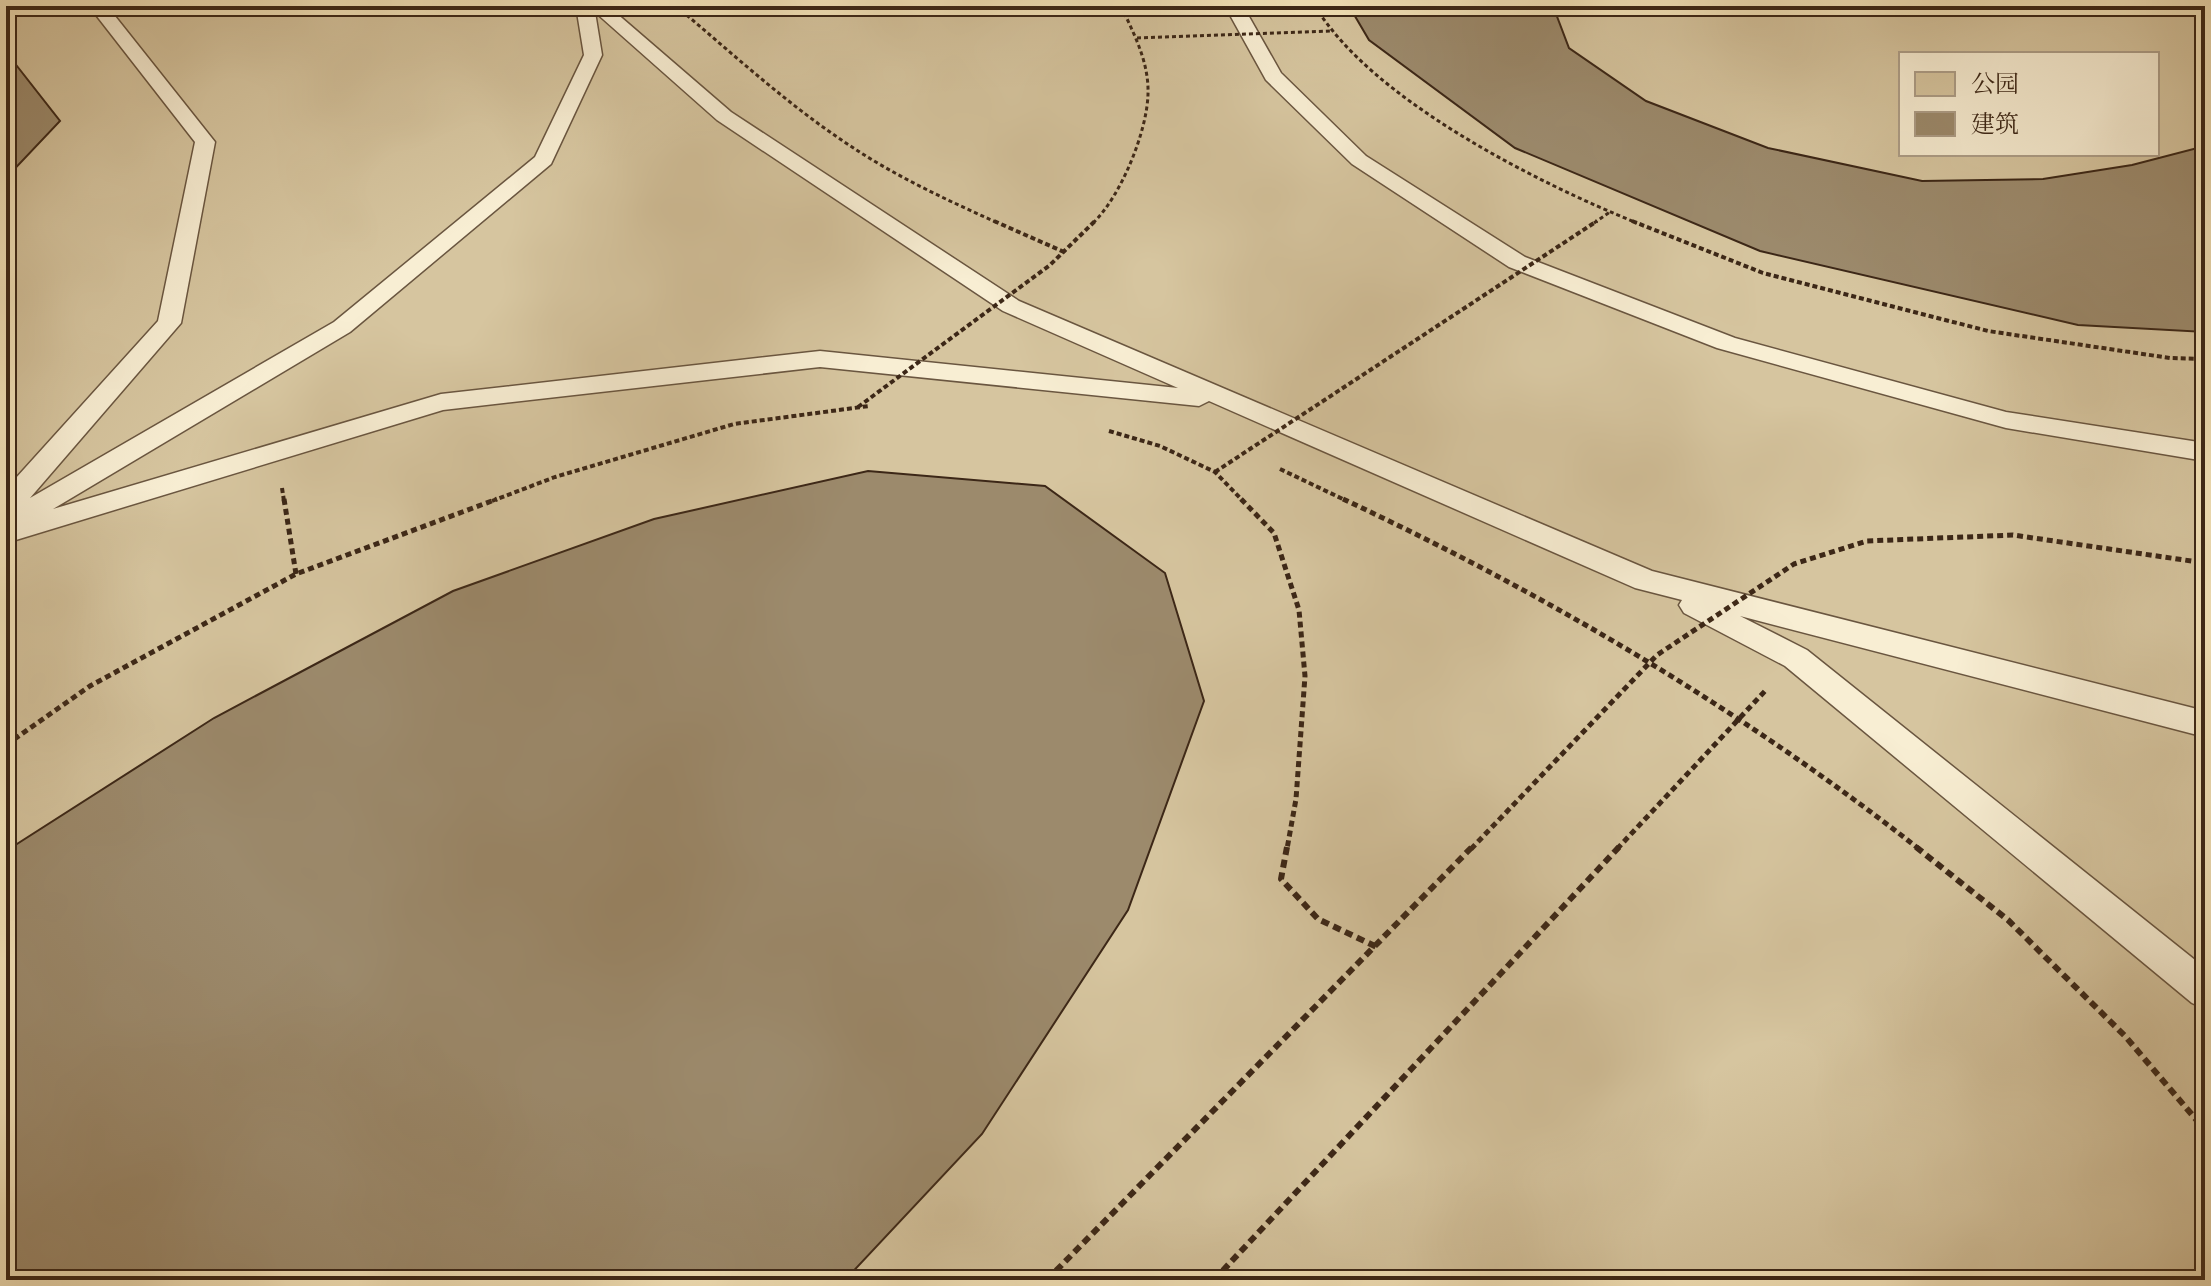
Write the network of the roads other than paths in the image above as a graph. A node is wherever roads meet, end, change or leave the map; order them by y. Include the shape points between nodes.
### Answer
1 (98, 6) edge
2 (585, 6) edge
3 (598, 6) edge
4 (1234, 6) edge
5 (1229, 401) junction
6 (2205, 452) edge
7 (6, 507) edge
8 (6, 524) edge
9 (6, 533) edge
10 (1645, 580) junction
11 (2205, 724) edge
12 (2205, 991) edge

1 - 7 lane via 205,142 169,323
2 - 8 lane via 593,55 544,160 342,327
3 - 5 lane via 724,116 1011,306
4 - 6 lane via 1273,76 1359,160 1517,262 1726,343 2006,420
5 - 9 lane via 820,359 441,402
5 - 10 lane
10 - 11 lane
10 - 12 lane via 1796,658

